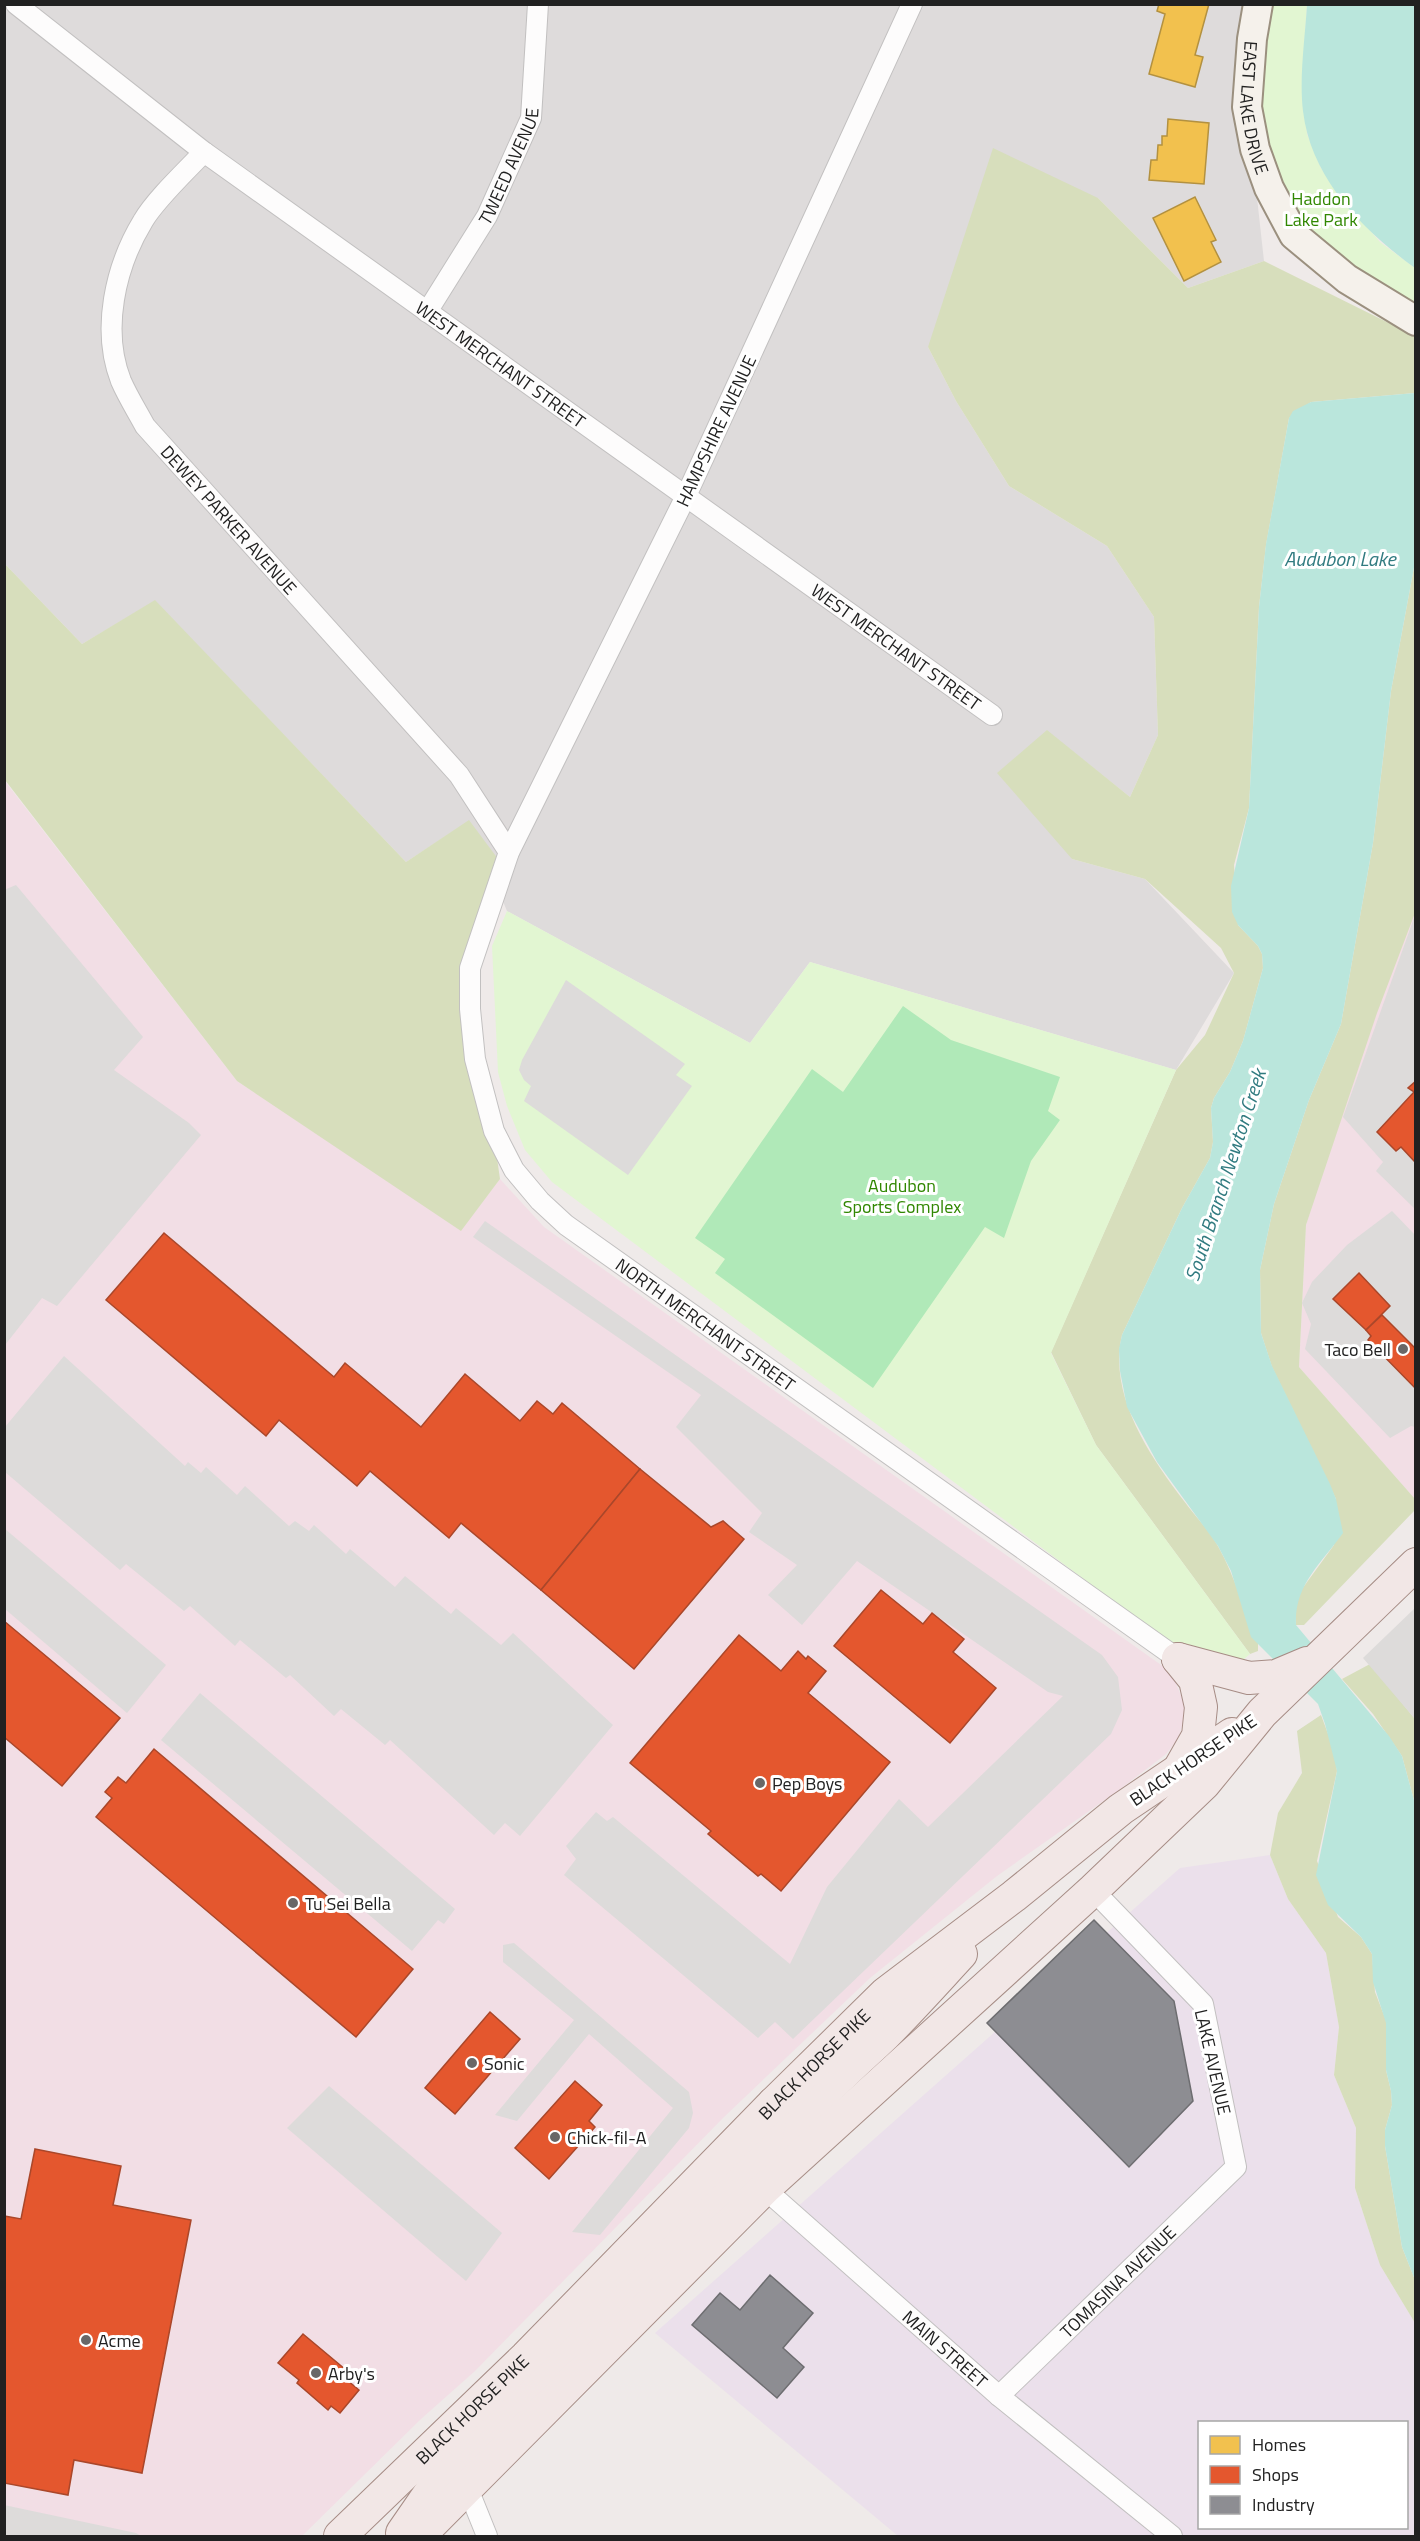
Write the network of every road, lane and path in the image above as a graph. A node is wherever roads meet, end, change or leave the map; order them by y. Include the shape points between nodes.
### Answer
1 (16, 4) edge
2 (538, 4) edge
3 (912, 4) edge
4 (1258, 4) edge
5 (204, 152) junction
6 (427, 312) junction
7 (1416, 321) edge
8 (686, 496) junction
9 (992, 715) dead end
10 (509, 852) junction
11 (1416, 1564) edge
12 (1178, 1659) junction
13 (1282, 1683) junction
14 (1262, 1713) junction
15 (1179, 1770) junction
16 (1093, 1890) junction
17 (1014, 1896) junction
18 (1236, 2167) joint
19 (744, 2171) junction
20 (999, 2397) junction
21 (468, 2489) junction
22 (340, 2536) edge
23 (399, 2536) edge
24 (419, 2536) edge
25 (487, 2536) edge
26 (1172, 2536) edge

1 - 5 street, WEST MERCHANT STREET
2 - 6 street, TWEED AVENUE via 531,118 488,216
3 - 8 street, HAMPSHIRE AVENUE
4 - 7 street, EAST LAKE DRIVE via 1247,107 1255,148 1269,188 1294,235 1347,279
5 - 6 street, WEST MERCHANT STREET
5 - 10 street, DEWEY PARKER AVENUE via 143,220 124,260 113,302 113,352 122,382 145,426 459,776
6 - 8 street, WEST MERCHANT STREET
8 - 9 street, WEST MERCHANT STREET
8 - 10 street, HAMPSHIRE AVENUE
10 - 12 street, NORTH MERCHANT STREET via 470,968 470,1009 475,1059 494,1131 514,1170 533,1193 566,1225
11 - 13 main road via 1317,1659
12 - 13 main road
12 - 15 main road via 1195,1680 1201,1707 1198,1736
13 - 14 main road
14 - 15 main road, BLACK HORSE PIKE
14 - 16 main road, BLACK HORSE PIKE via 1204,1784
15 - 17 main road, BLACK HORSE PIKE via 1120,1809
16 - 18 street, LAKE AVENUE via 1203,2004
16 - 19 main road, BLACK HORSE PIKE
17 - 19 main road via 913,2007 794,2124 774,2154
17 - 19 main road, BLACK HORSE PIKE via 886,1993 774,2103 765,2144
18 - 20 street, TOMASINA AVENUE
19 - 20 street, MAIN STREET
19 - 21 main road, BLACK HORSE PIKE
19 - 22 main road, BLACK HORSE PIKE via 526,2357
19 - 23 main road via 449,2464
20 - 26 street, MAIN STREET
21 - 24 main road, BLACK HORSE PIKE
21 - 25 street

